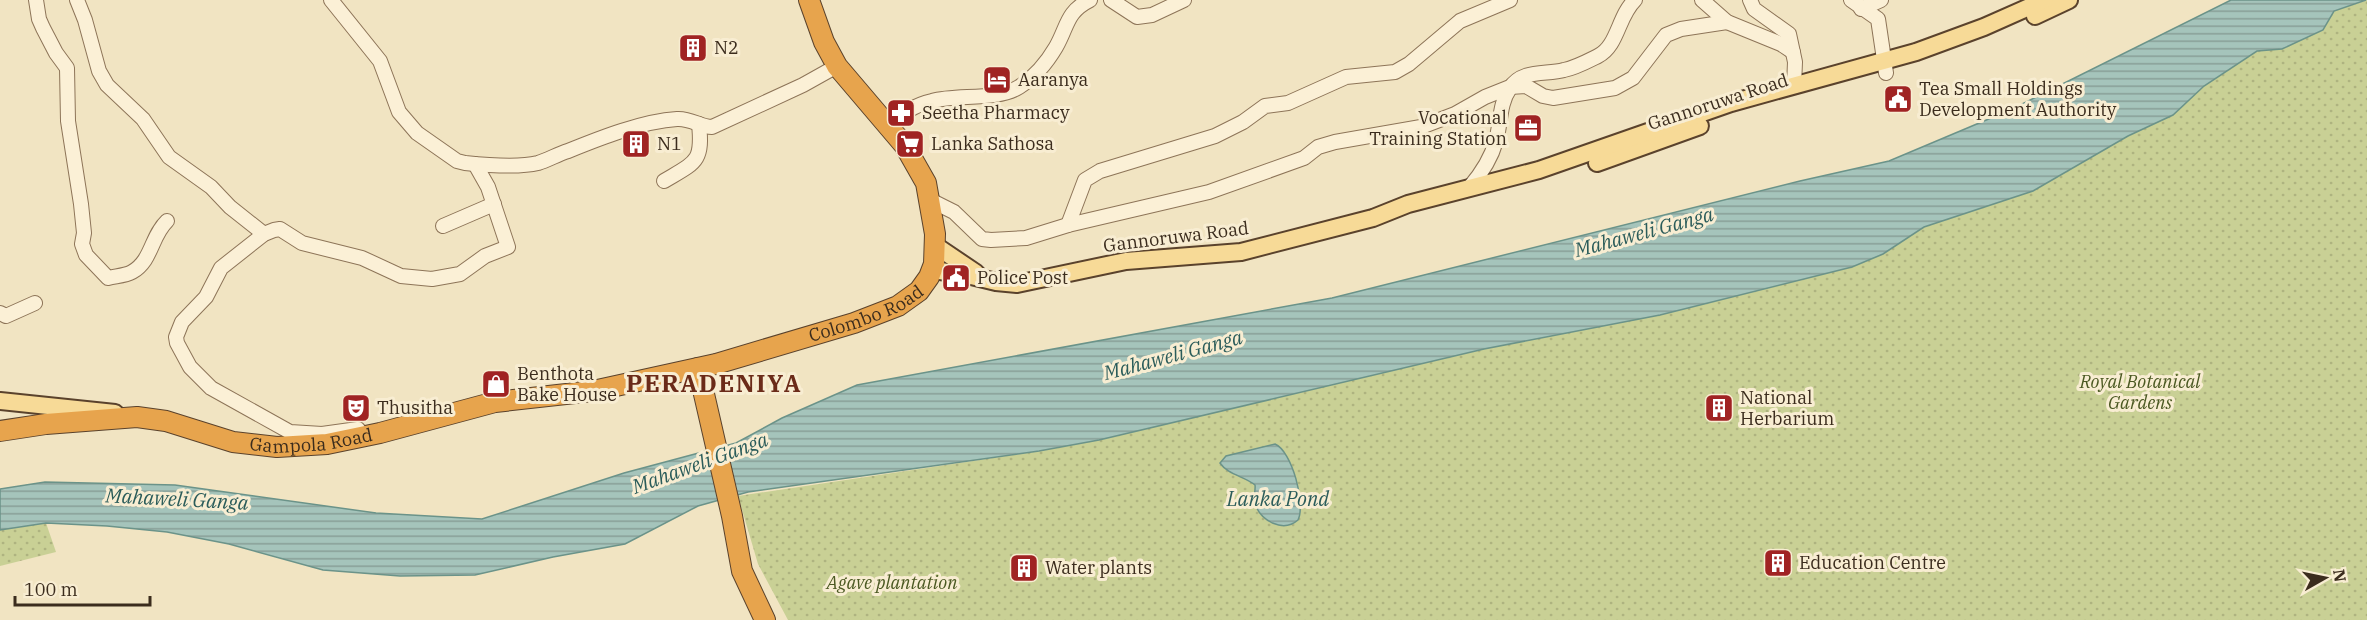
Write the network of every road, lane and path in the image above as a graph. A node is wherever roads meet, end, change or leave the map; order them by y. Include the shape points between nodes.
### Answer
1 (36, 0) edge
2 (77, 0) edge
3 (331, 0) edge
4 (809, 0) edge
5 (1090, 0) edge
6 (1111, 0) edge
7 (1184, 0) edge
8 (1510, 0) edge
9 (1635, 0) edge
10 (1702, 0) edge
11 (1750, 0) edge
12 (1881, 0) edge
13 (2045, 0) edge
14 (2069, 0) edge
15 (1856, 4) edge
16 (1727, 22) junction
17 (1793, 52) junction
18 (837, 66) junction
19 (1885, 67) junction
20 (1794, 86) junction
21 (1510, 87) junction
22 (1696, 121) junction
23 (699, 124) junction
24 (888, 126) junction
25 (475, 164) junction
26 (664, 181) dead end
27 (1469, 188) junction
28 (930, 200) junction
29 (494, 204) junction
30 (1373, 218) junction
31 (167, 221) dead end
32 (1068, 225) junction
33 (443, 226) dead end
34 (264, 234) junction
35 (936, 246) junction
36 (932, 270) junction
37 (984, 278) junction
38 (34, 303) dead end
39 (0, 313) edge
40 (698, 368) junction
41 (0, 401) edge
42 (137, 417) junction
43 (0, 431) edge
44 (380, 433) junction
45 (732, 516) junction
46 (765, 620) edge
47 (776, 620) edge

1 - 31 street via 43,28 67,68 68,121 86,255 108,278 131,273 147,260 160,228
2 - 34 street via 107,85 143,119 169,157 211,187
3 - 25 street via 380,62 399,112 411,126 457,161
4 - 18 highway, Colombo Road
5 - 24 street via 1070,14 1040,71 1017,89 931,101 907,110
6 - 7 street via 1137,17 1152,15
8 - 32 street via 1460,21 1395,72 1346,77 1288,103 1265,106 1215,136 1100,171 1085,180
9 - 21 street via 1626,9 1612,43 1601,55 1564,70 1527,75
10 - 16 street
11 - 17 street via 1754,9 1789,34
12 - 15 street via 1873,5
13 - 19 main road, Gannoruwa Road
14 - 19 main road, Gannoruwa Road via 1981,39
15 - 19 street via 1878,19
16 - 17 street
16 - 21 street via 1666,35 1633,78 1615,88 1553,98 1526,86
17 - 20 street
18 - 23 street via 803,86 712,127
18 - 24 highway, Colombo Road
19 - 20 main road, Gannoruwa Road
19 - 22 main road, Gannoruwa Road
20 - 22 main road, Gannoruwa Road via 1747,99
21 - 27 street via 1499,114 1490,157
21 - 32 street via 1420,127 1335,142 1318,147 1304,158 1209,192
22 - 27 main road, Gannoruwa Road
22 - 30 main road, Gannoruwa Road via 1620,155 1555,176 1400,216
23 - 25 street via 677,119 646,124 538,163
23 - 26 street via 699,155 687,168
24 - 28 highway, Colombo Road via 917,164
25 - 29 street
27 - 30 main road, Gannoruwa Road
28 - 32 street via 954,212 982,238 991,240 1026,238
28 - 35 highway, Colombo Road
29 - 33 street
29 - 34 street via 508,247 485,256 460,274 432,279 401,276 362,258 302,243 280,229
30 - 37 main road, Gannoruwa Road via 1240,252 1126,261 1017,284
34 - 44 street via 222,268 206,297 182,322 177,343 190,367 211,388 290,432 322,434 357,429
35 - 36 highway, Colombo Road
35 - 37 main road, Gannoruwa Road
36 - 37 main road, Gannoruwa Road
36 - 40 highway, Colombo Road via 913,296 890,310
38 - 39 street via 6,316
40 - 44 highway, Gampola Road via 593,391 495,402
40 - 45 highway
41 - 42 main road
42 - 43 highway, Gampola Road
42 - 44 highway, Gampola Road via 166,420 233,442 277,447 327,444
45 - 46 highway via 742,572
45 - 47 highway via 749,568

